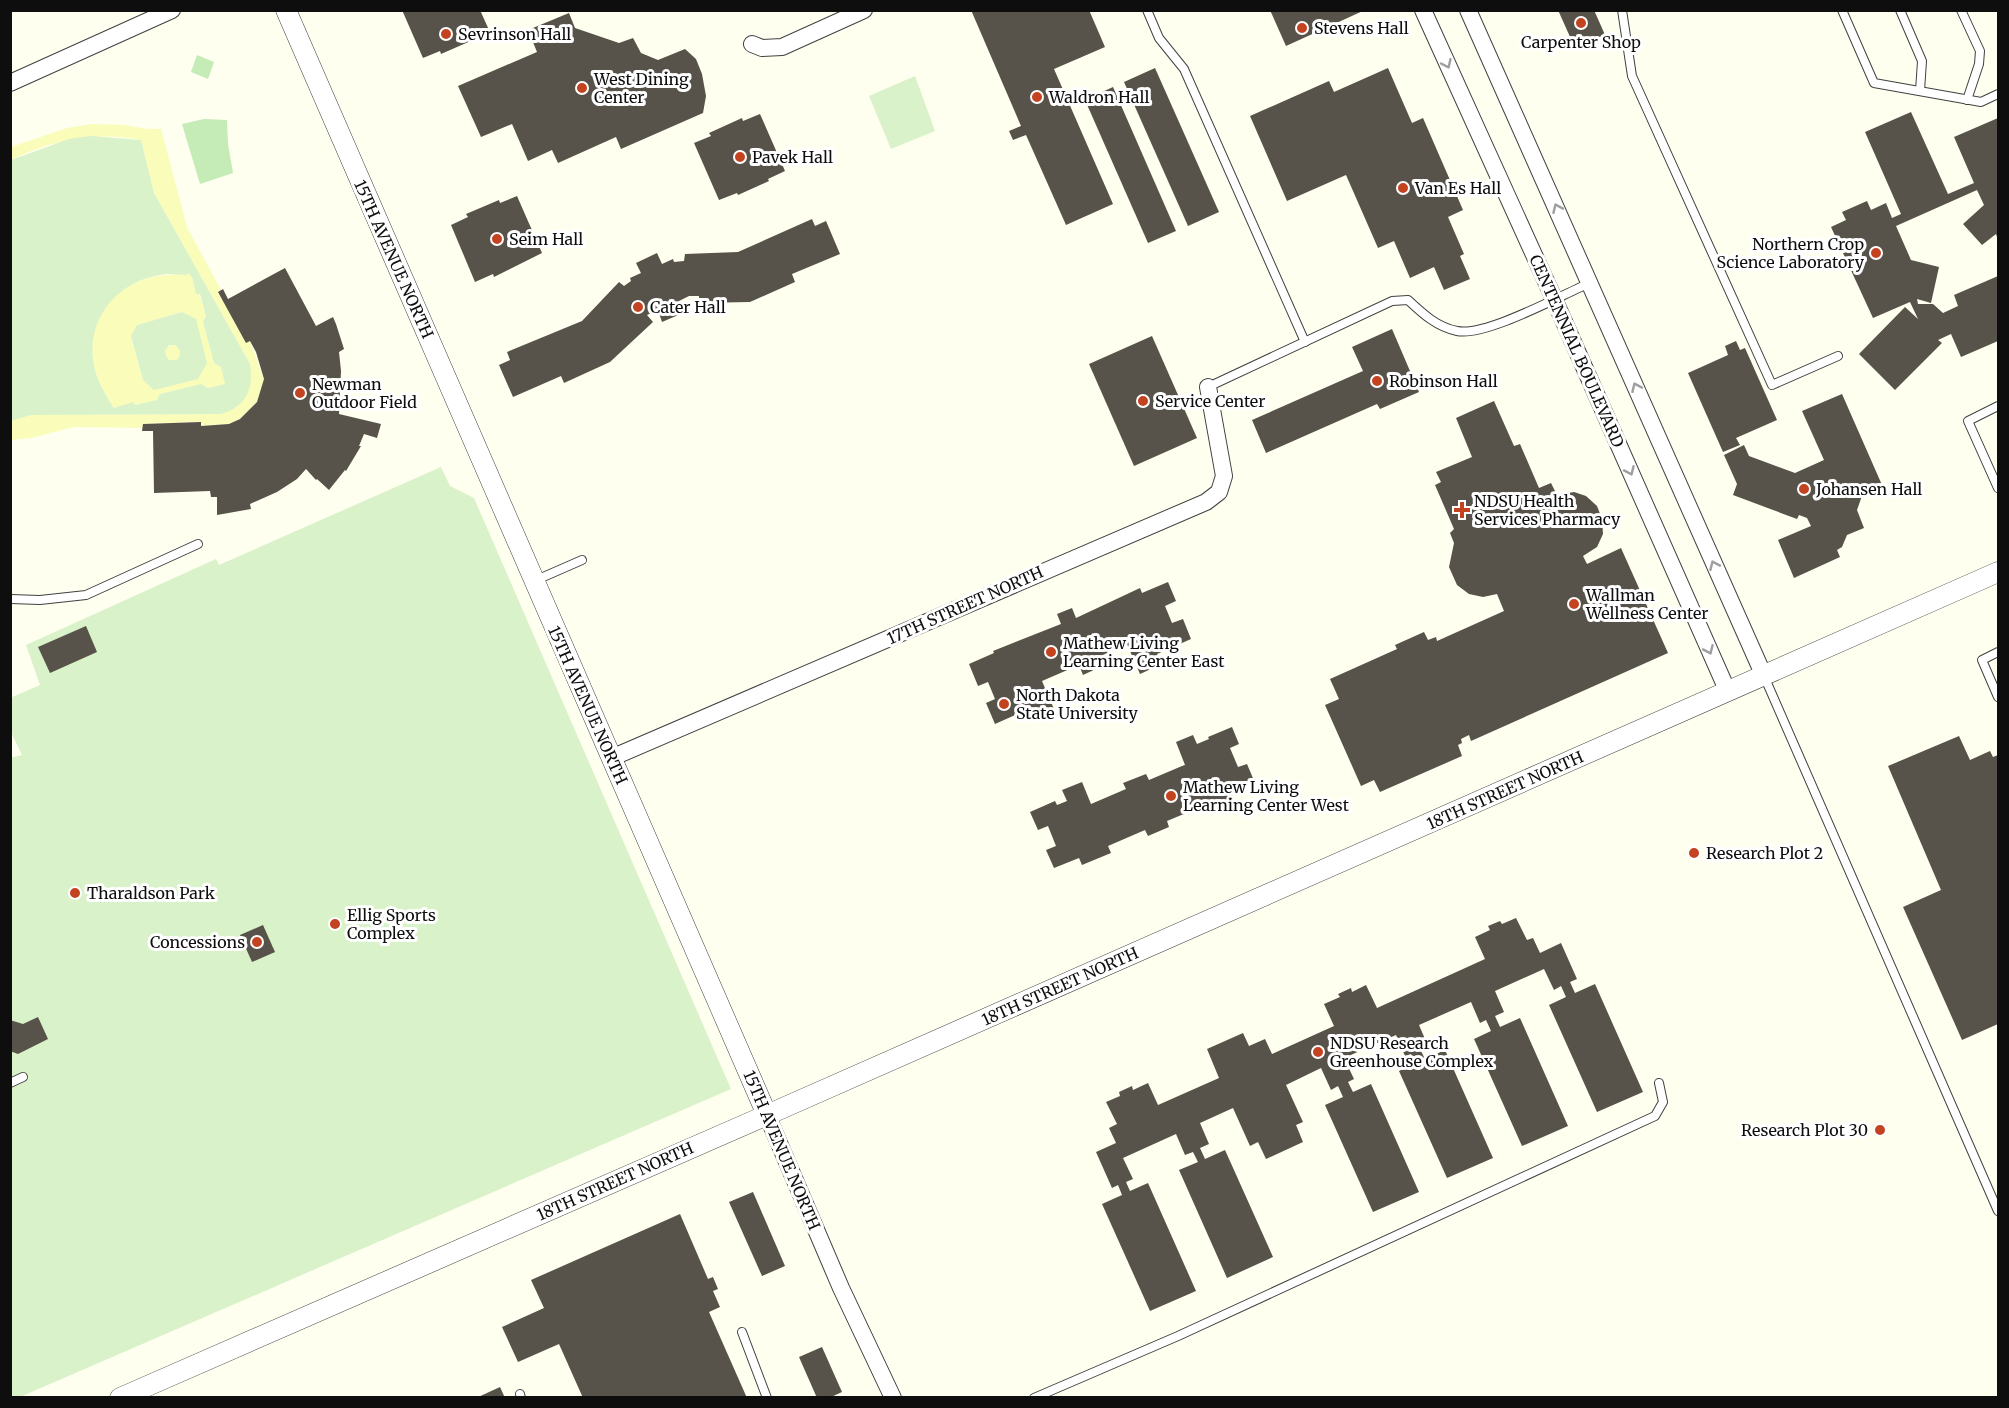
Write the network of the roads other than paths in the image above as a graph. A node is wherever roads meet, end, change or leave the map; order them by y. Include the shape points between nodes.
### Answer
1 (172, 10) edge
2 (286, 10) edge
3 (864, 10) edge
4 (1147, 10) edge
5 (1423, 10) edge
6 (1468, 10) edge
7 (1622, 10) edge
8 (1842, 10) edge
9 (1900, 10) edge
10 (1961, 10) edge
11 (752, 44) dead end
12 (10, 83) edge
13 (1920, 91) junction
14 (1998, 94) edge
15 (1967, 100) junction
16 (1590, 283) junction
17 (1554, 299) junction
18 (1305, 342) junction
19 (1838, 356) dead end
20 (1208, 387) joint
21 (1998, 406) edge
22 (1998, 488) edge
23 (198, 544) dead end
24 (582, 560) dead end
25 (1998, 572) edge
26 (534, 581) junction
27 (10, 599) edge
28 (1998, 652) edge
29 (1764, 676) junction
30 (1728, 693) junction
31 (1998, 698) edge
32 (611, 758) junction
33 (23, 1077) dead end
34 (10, 1083) edge
35 (1659, 1083) dead end
36 (767, 1115) junction
37 (1998, 1211) edge
38 (742, 1332) dead end
39 (120, 1398) edge
40 (767, 1398) edge
41 (893, 1398) edge
42 (1034, 1398) edge

1 - 12 street
2 - 26 street, 15TH AVENUE NORTH
3 - 11 street via 782,47
4 - 18 lane via 1159,38 1184,69
5 -> 17 street, CENTENNIAL BOULEVARD
16 -> 6 street
7 - 19 lane via 1632,76 1772,385
8 - 13 lane via 1874,83
9 - 13 lane via 1922,61
10 - 15 lane via 1980,51
13 - 15 lane
14 - 15 lane via 1981,102
16 - 17 lane
29 -> 16 street
17 - 18 lane via 1485,329 1459,332 1429,320 1408,300 1392,301
17 -> 30 street, CENTENNIAL BOULEVARD
18 - 20 lane
20 - 32 street, 17TH STREET NORTH via 1224,476 1219,492 1206,502
21 - 22 lane via 1968,421
23 - 27 lane via 86,595
24 - 26 lane
25 - 29 street, 18TH STREET NORTH
26 - 32 street, 15TH AVENUE NORTH
28 - 31 lane via 1982,660
29 - 30 street, 18TH STREET NORTH
29 - 37 lane
30 - 36 street, 18TH STREET NORTH
32 - 36 street, 15TH AVENUE NORTH
33 - 34 lane
35 - 42 lane via 1663,1102 1654,1116 1178,1336
36 - 39 street, 18TH STREET NORTH
36 - 41 street, 15TH AVENUE NORTH
38 - 40 lane

